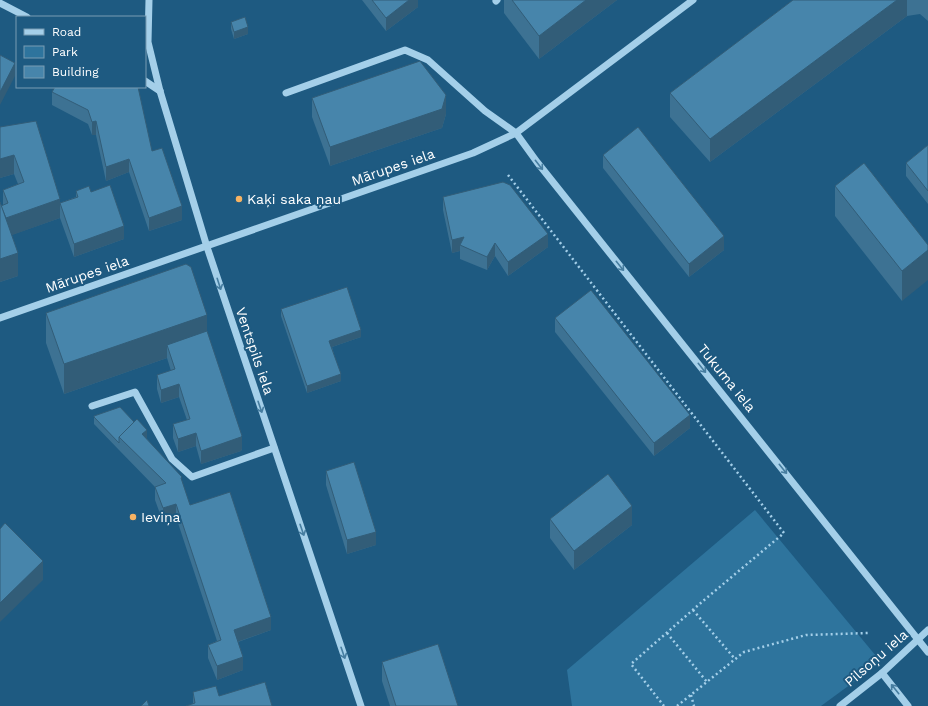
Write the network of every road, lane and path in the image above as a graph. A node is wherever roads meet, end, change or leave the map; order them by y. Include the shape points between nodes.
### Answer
1 (149, 0) edge
2 (693, 0) edge
3 (0, 3) edge
4 (25, 16) edge
5 (146, 82) edge
6 (160, 91) junction
7 (286, 93) dead end
8 (516, 134) junction
9 (508, 175) dead end
10 (207, 246) junction
11 (0, 318) edge
12 (92, 406) dead end
13 (274, 448) junction
14 (693, 610) junction
15 (928, 630) edge
16 (667, 633) junction
17 (869, 633) dead end
18 (918, 638) junction
19 (928, 652) edge
20 (735, 658) junction
21 (882, 673) junction
22 (706, 682) junction
23 (691, 695) junction
24 (361, 706) edge
25 (664, 706) edge
26 (677, 706) edge
27 (694, 706) edge
28 (840, 706) edge
29 (908, 706) edge

1 - 6 street, Ventspils iela via 148,42
2 - 8 street, Mārupes iela
3 - 4 street
5 - 6 street
6 - 10 street, Ventspils iela
7 - 8 street, Tukuma iela via 405,50 428,60
8 - 10 street, Mārupes iela via 473,153
8 -> 18 street, Tukuma iela
9 - 14 path via 784,533
10 - 11 street, Mārupes iela
10 -> 13 street, Ventspils iela
12 - 13 street via 135,392 172,459 192,477
13 -> 24 street, Ventspils iela
14 - 16 path
14 - 20 path
15 - 18 street, Pilsoņu iela
16 - 22 path
16 - 25 path via 631,664
17 - 20 path via 806,634 744,652
18 - 19 street, Tukuma iela
18 - 21 street, Pilsoņu iela
20 - 22 path
21 - 28 street, Pilsoņu iela
29 -> 21 street
22 - 23 path
23 - 26 path
23 - 27 path

